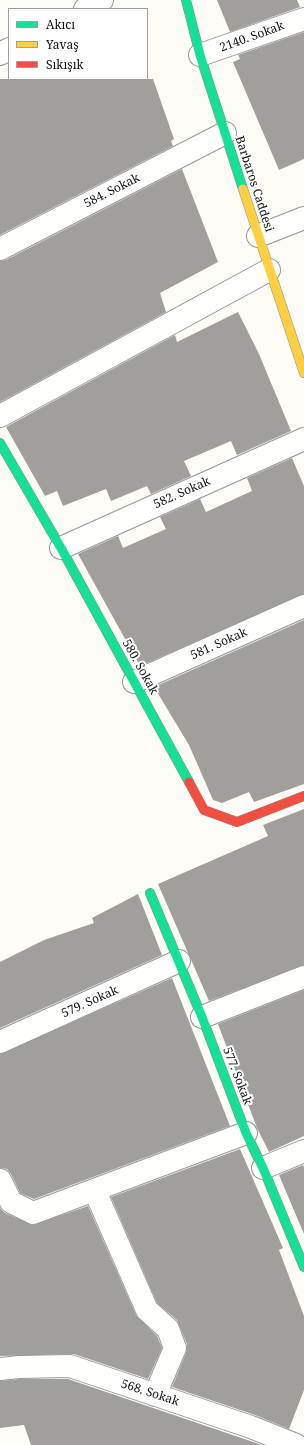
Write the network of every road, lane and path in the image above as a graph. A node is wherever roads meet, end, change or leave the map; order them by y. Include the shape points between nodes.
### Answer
1 (102, 0) edge
2 (186, 0) edge
3 (87, 8) edge
4 (304, 19) edge
5 (200, 56) junction
6 (225, 133) junction
7 (304, 218) edge
8 (258, 236) junction
9 (0, 249) edge
10 (269, 270) junction
11 (304, 373) edge
12 (0, 416) edge
13 (304, 439) edge
14 (0, 443) edge
15 (61, 548) junction
16 (304, 606) edge
17 (134, 682) junction
18 (304, 796) edge
19 (150, 893) dead end
20 (179, 961) junction
21 (304, 977) edge
22 (202, 1017) junction
23 (0, 1042) edge
24 (246, 1134) junction
25 (304, 1150) edge
26 (263, 1168) junction
27 (0, 1180) edge
28 (95, 1191) junction
29 (304, 1267) edge
30 (0, 1370) edge
31 (155, 1395) junction
32 (296, 1445) edge

1 - 3 street
2 - 5 street, Barbaros Caddesi
4 - 5 street, 2140. Sokak
5 - 6 street, Barbaros Caddesi
6 - 8 street, Barbaros Caddesi
6 - 9 street, 584. Sokak
7 - 8 street
8 - 10 street, Barbaros Caddesi
10 - 11 street, Barbaros Caddesi
10 - 12 street
13 - 15 street, 582. Sokak
14 - 15 street, 580. Sokak
15 - 17 street, 580. Sokak
16 - 17 street, 581. Sokak
17 - 18 street, 580. Sokak via 204,810 237,822
19 - 20 street, 577. Sokak
20 - 22 street, 577. Sokak
20 - 23 street, 579. Sokak
21 - 22 street
22 - 24 street, 577. Sokak
24 - 26 street, 577. Sokak
24 - 28 street
25 - 26 street
26 - 29 street, 577. Sokak
27 - 28 street via 11,1202 33,1213
28 - 31 street via 147,1310 168,1329 175,1348
30 - 31 street, 568. Sokak via 70,1366
31 - 32 street, 568. Sokak

